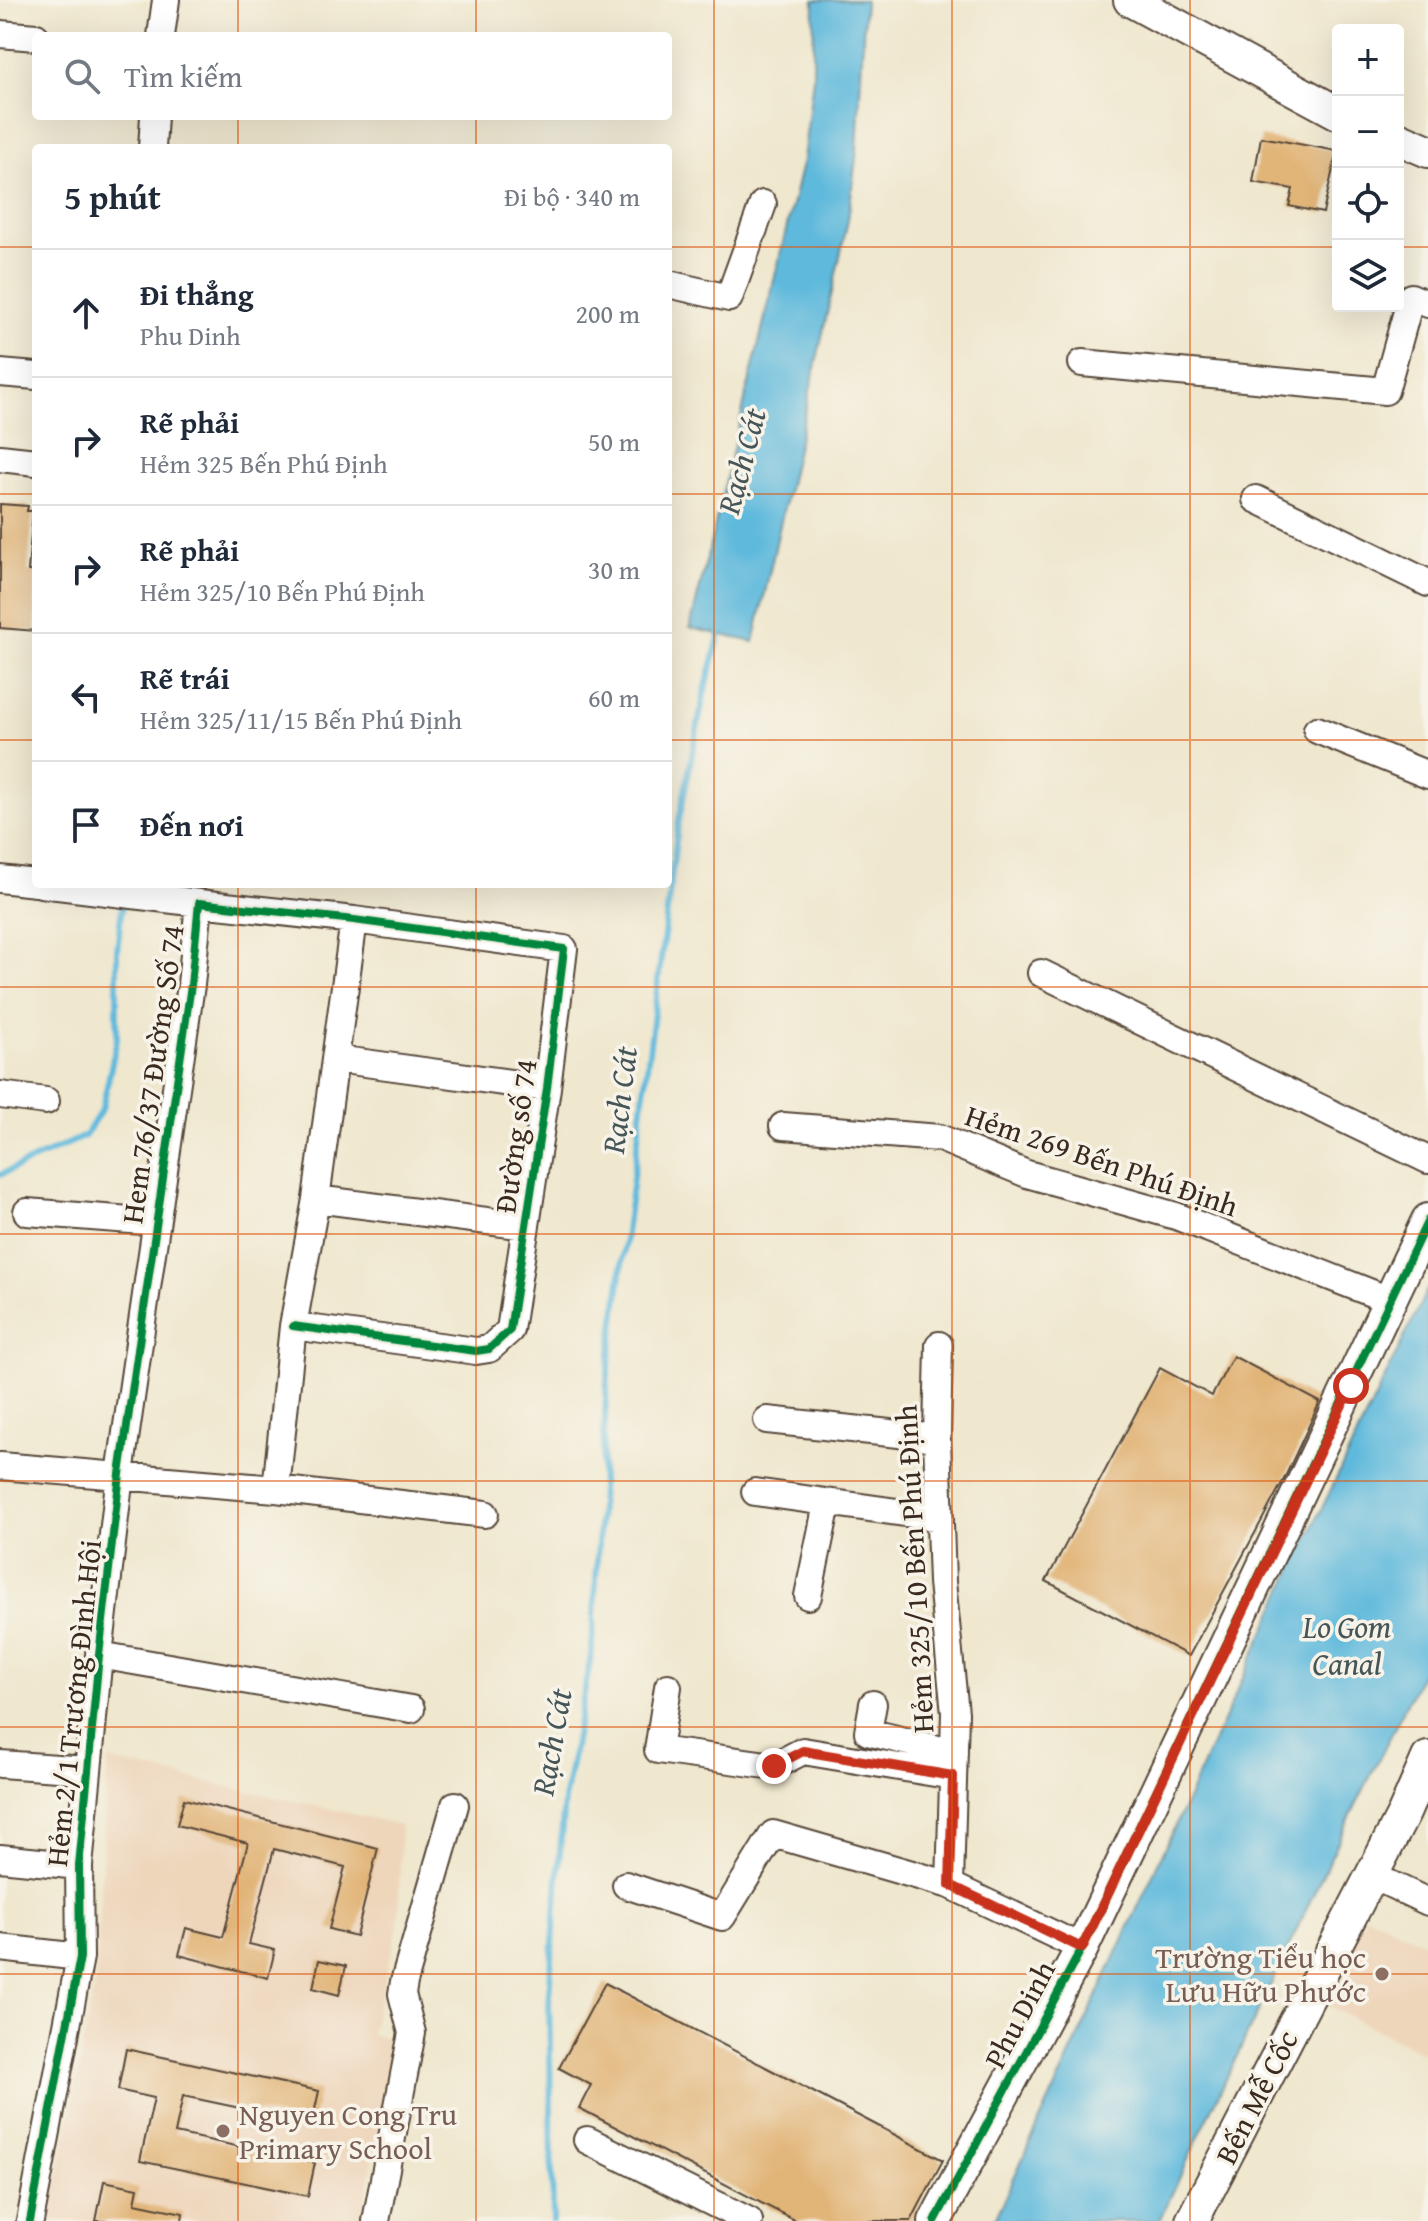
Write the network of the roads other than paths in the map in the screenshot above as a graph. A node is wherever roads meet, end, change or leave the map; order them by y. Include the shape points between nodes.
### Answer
1 (166, 0) edge
2 (1130, 0) edge
3 (162, 32) edge
4 (0, 34) edge
5 (32, 37) edge
6 (1332, 110) edge
7 (154, 120) edge
8 (1404, 141) edge
9 (152, 144) edge
10 (1428, 151) edge
11 (763, 204) dead end
12 (672, 285) edge
13 (1428, 304) edge
14 (1082, 363) dead end
15 (0, 373) edge
16 (32, 376) edge
17 (0, 458) edge
18 (32, 462) edge
19 (1256, 499) dead end
20 (1428, 583) edge
21 (1317, 730) dead end
22 (1428, 775) edge
23 (0, 879) edge
24 (32, 883) edge
25 (73, 888) edge
26 (199, 903) junction
27 (354, 920) junction
28 (564, 949) joint
29 (1041, 973) dead end
30 (336, 1059) junction
31 (547, 1088) junction
32 (0, 1095) edge
33 (46, 1101) dead end
34 (783, 1126) dead end
35 (1428, 1160) edge
36 (316, 1199) junction
37 (27, 1212) dead end
38 (1428, 1220) edge
39 (156, 1222) junction
40 (526, 1226) junction
41 (1389, 1300) junction
42 (293, 1326) junction
43 (939, 1345) dead end
44 (767, 1420) dead end
45 (937, 1438) junction
46 (0, 1466) edge
47 (120, 1474) junction
48 (276, 1489) junction
49 (755, 1492) dead end
50 (827, 1504) junction
51 (485, 1514) dead end
52 (940, 1518) junction
53 (808, 1596) dead end
54 (99, 1655) junction
55 (668, 1687) dead end
56 (873, 1704) dead end
57 (411, 1709) dead end
58 (0, 1764) edge
59 (954, 1764) junction
60 (1426, 1769) edge
61 (87, 1770) junction
62 (455, 1805) dead end
63 (0, 1858) edge
64 (79, 1866) junction
65 (1371, 1875) junction
66 (626, 1885) dead end
67 (950, 1885) junction
68 (1428, 1902) edge
69 (0, 1948) edge
70 (1082, 1948) junction
71 (80, 1957) junction
72 (587, 2140) dead end
73 (30, 2221) edge
74 (376, 2221) edge
75 (749, 2221) edge
76 (935, 2221) edge
77 (1192, 2221) edge

1 - 3 street
2 - 6 street
4 - 5 street
7 - 9 street
8 - 10 street
11 - 12 street via 729,298
13 - 14 street via 1411,297 1385,391
15 - 16 street
17 - 18 street
19 - 20 street
21 - 22 street
23 - 24 street
25 - 26 street
26 - 27 street, Hem 76/37 Đường Số 74
26 - 39 street, Hem 76/37 Đường Số 74
27 - 28 street, Hem 76/37 Đường Số 74
27 - 30 street
28 - 31 street, Đường số 74
29 - 35 street
30 - 31 street
30 - 36 street
31 - 40 street, Đường số 74
32 - 33 street
34 - 41 street, Hẻm 269 Bến Phú Định via 940,1138 1027,1174 1176,1216
36 - 40 street
36 - 42 street
37 - 39 street
38 - 41 street, Phu Dinh
39 - 47 street, Hem 76/37 Đường Số 74
40 - 42 street, Đường số 74 via 510,1330 489,1349 461,1351
41 - 70 street, Phu Dinh
42 - 48 street
43 - 45 street, Hẻm 325/10 Bến Phú Định
44 - 45 street
45 - 52 street, Hẻm 325/10 Bến Phú Định
46 - 47 street
47 - 48 street
47 - 54 street, Hẻm 2/1 Trương Đình Hội
48 - 51 street
49 - 50 street
50 - 52 street
50 - 53 street
52 - 59 street, Hẻm 325/10 Bến Phú Định
54 - 57 street
54 - 61 street, Hẻm 2/1 Trương Đình Hội
55 - 59 street via 658,1750 774,1766 803,1751
56 - 59 street via 868,1732
58 - 61 street
59 - 67 street, Hẻm 325/10 Bến Phú Định
60 - 65 street, Bến Mễ Cốc
61 - 64 street, Hẻm 2/1 Trương Đình Hội
62 - 74 street via 404,1982 412,2033
63 - 64 street
64 - 71 street, Hẻm 2/1 Trương Đình Hội
65 - 68 street
65 - 77 street, Bến Mễ Cốc
66 - 67 street via 722,1917 773,1834
67 - 70 street
69 - 71 street
70 - 76 street, Phu Dinh
71 - 73 street, Hẻm 2/1 Trương Đình Hội
72 - 75 street

